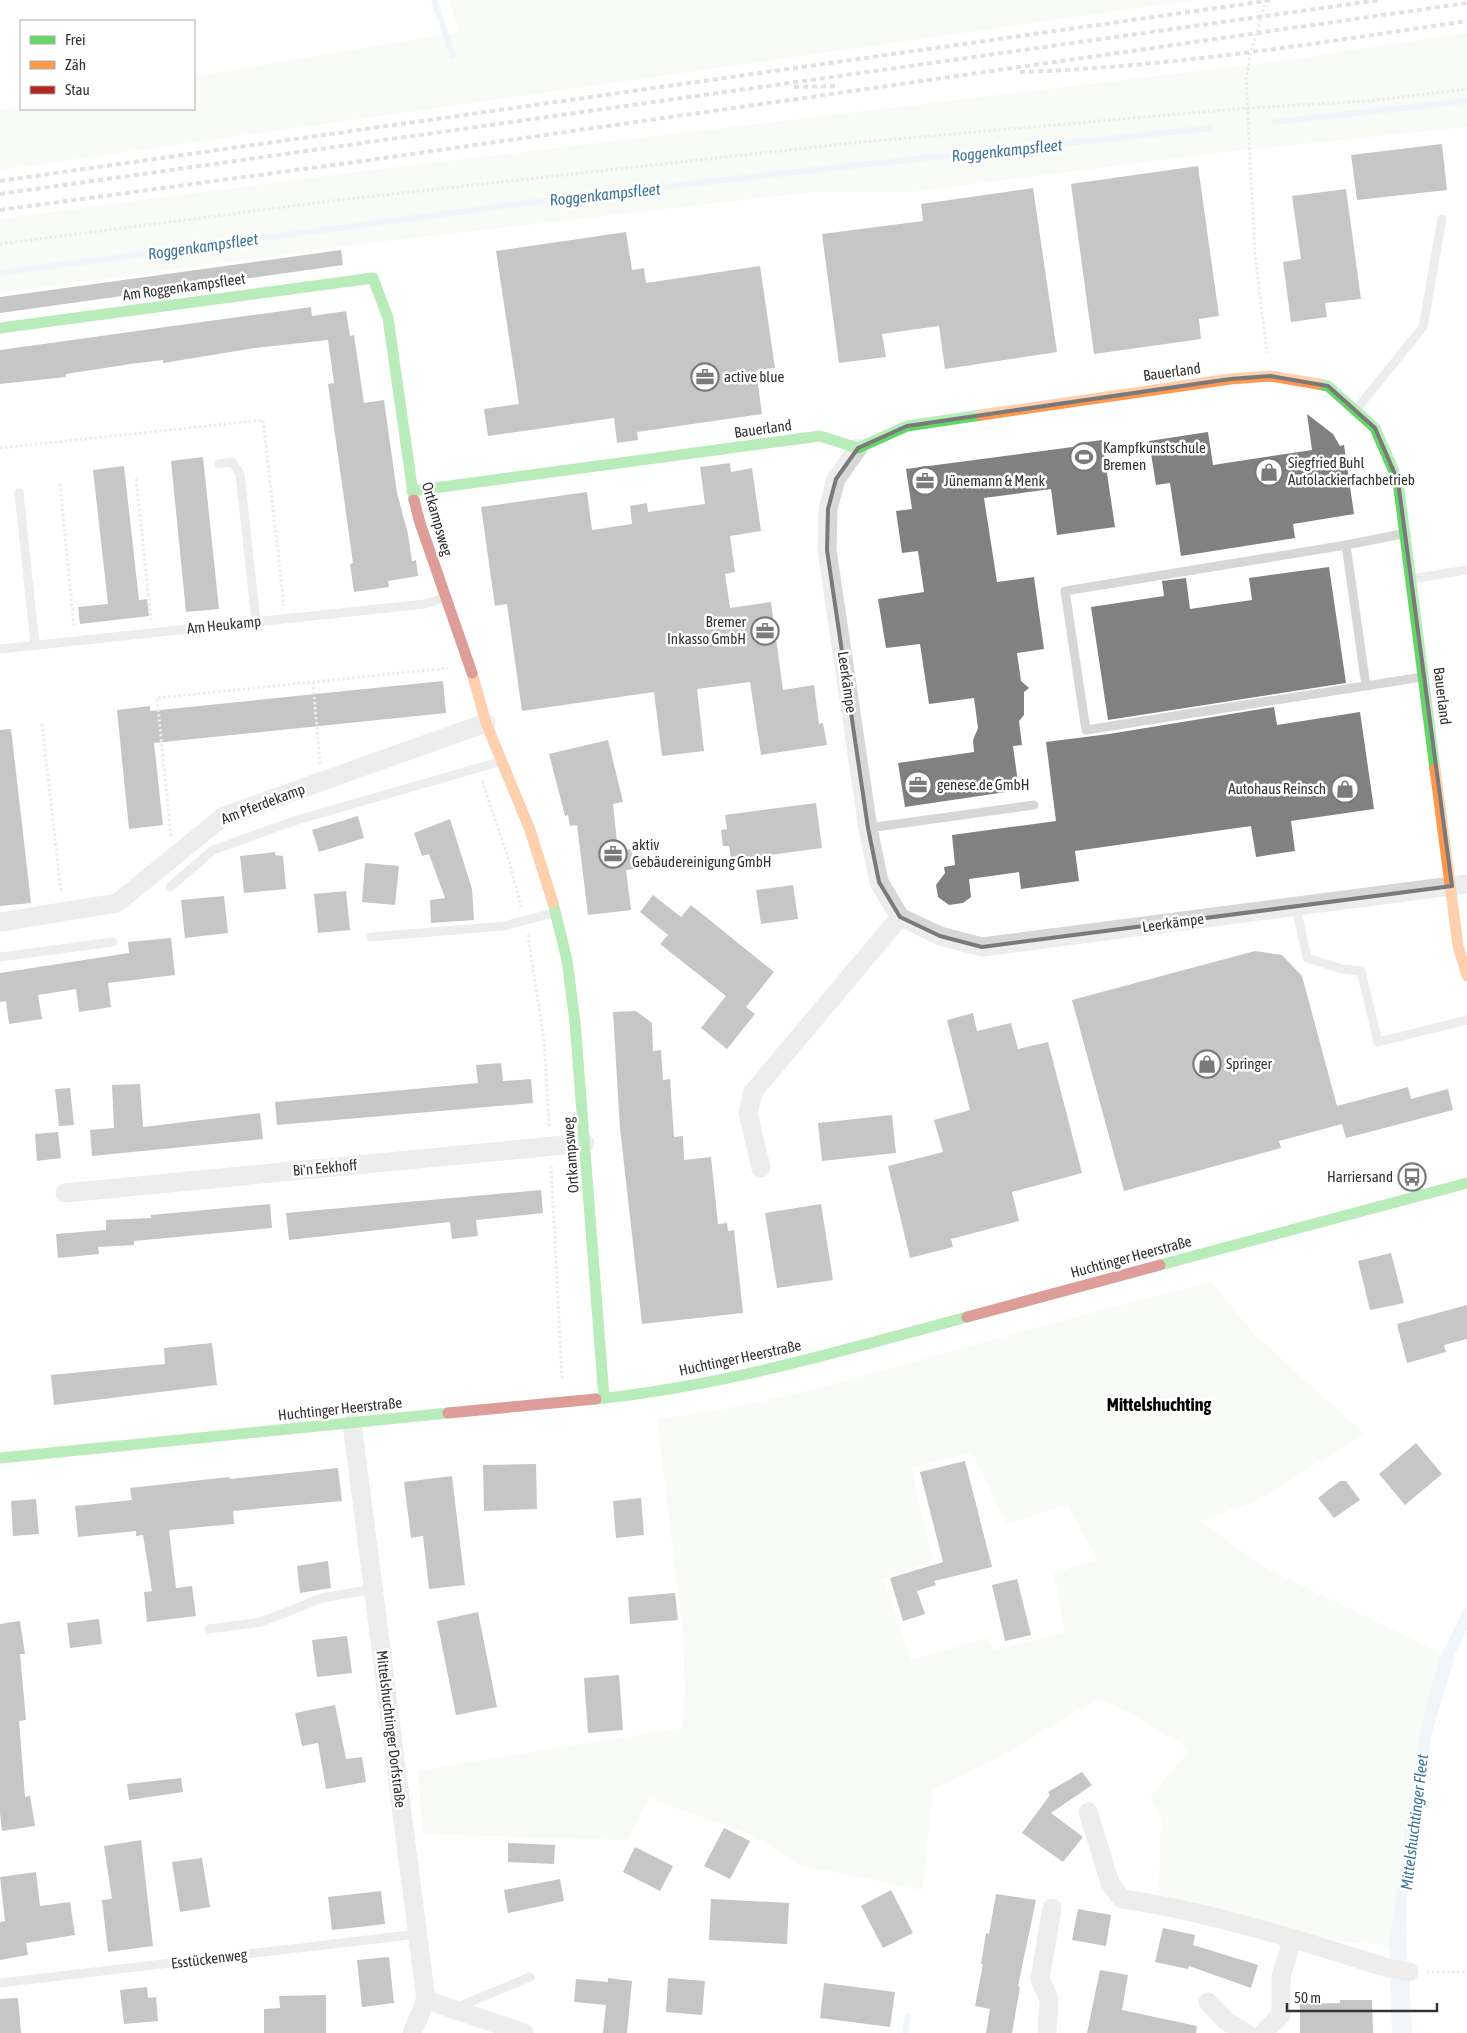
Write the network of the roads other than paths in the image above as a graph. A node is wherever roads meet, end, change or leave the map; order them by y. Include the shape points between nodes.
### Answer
1 (1442, 219) dead end
2 (373, 278) joint
3 (0, 328) edge
4 (1356, 410) junction
5 (858, 448) junction
6 (219, 464) dead end
7 (412, 491) junction
8 (19, 493) dead end
9 (1405, 534) junction
10 (1346, 545) junction
11 (1467, 570) edge
12 (1411, 579) junction
13 (446, 597) junction
14 (256, 622) junction
15 (35, 645) junction
16 (0, 649) edge
17 (1424, 677) junction
18 (1366, 686) junction
19 (486, 723) junction
20 (502, 761) junction
21 (1034, 805) dead end
22 (868, 828) junction
23 (1459, 884) edge
24 (170, 886) dead end
25 (1296, 907) junction
26 (556, 912) junction
27 (900, 917) junction
28 (0, 922) edge
29 (371, 937) dead end
30 (113, 942) dead end
31 (0, 957) edge
32 (1467, 976) edge
33 (1467, 1020) edge
34 (585, 1143) junction
35 (761, 1168) dead end
36 (1467, 1183) edge
37 (65, 1193) dead end
38 (604, 1398) junction
39 (352, 1423) junction
40 (0, 1458) edge
41 (374, 1590) junction
42 (209, 1629) dead end
43 (1088, 1812) dead end
44 (1052, 1908) dead end
45 (418, 1934) junction
46 (1293, 1938) junction
47 (1409, 1972) road end
48 (530, 1976) dead end
49 (0, 1983) edge
50 (426, 2000) junction
51 (1208, 2002) dead end
52 (453, 2009) junction
53 (412, 2033) edge
54 (524, 2033) edge
55 (1047, 2033) edge
56 (1246, 2033) edge
57 (1263, 2033) edge

1 - 4 lane via 1423,327
2 - 3 street, Am Roggenkampsfleet
2 - 7 street, Ortkampsweg via 388,318
4 - 5 street, Bauerland via 1328,386 1270,376 1230,379 907,426
4 - 9 street, Bauerland via 1375,428 1398,481
5 - 7 street, Bauerland via 820,436
5 - 22 street, Leerkämpe via 836,479 828,510 828,550
6 - 14 lane via 232,462 240,474
7 - 13 street, Ortkampsweg
8 - 15 lane
9 - 10 lane
9 - 12 street, Bauerland
10 - 18 lane
10 - 18 lane via 1065,591 1086,730
11 - 12 lane
12 - 17 street, Bauerland
13 - 14 lane, Am Heukamp via 425,604
13 - 19 street, Ortkampsweg via 470,664
14 - 15 lane, Am Heukamp
15 - 16 lane, Am Heukamp
17 - 18 lane
17 - 23 street, Bauerland
19 - 20 street, Ortkampsweg
19 - 28 street, Am Pferdekamp via 224,816 116,903
20 - 24 lane via 294,821 213,850
20 - 26 street, Ortkampsweg via 530,830
21 - 22 lane
22 - 27 street, Leerkämpe via 879,882
23 - 25 street, Leerkämpe
23 - 32 street, Bauerland via 1458,946
25 - 27 street, Leerkämpe via 982,947 940,936
25 - 33 lane via 1307,958 1361,970 1378,1042
26 - 29 lane via 504,926
26 - 34 street, Ortkampsweg via 568,960
27 - 35 street via 754,1092 748,1113
30 - 31 lane
34 - 37 street, Bi'n Eekhoff
34 - 38 street, Ortkampsweg
36 - 38 street, Huchtinger Heerstraße via 791,1364 700,1384
38 - 39 street, Huchtinger Heerstraße
39 - 40 street, Huchtinger Heerstraße
39 - 41 street, Mittelshuchtinger Dorfstraße
41 - 42 lane via 322,1598 261,1622
41 - 45 street, Mittelshuchtinger Dorfstraße
43 - 46 street via 1110,1882 1122,1899 1169,1906
44 - 55 street via 1040,1979 1049,1999
45 - 49 lane, Esstückenweg
45 - 50 street, Mittelshuchtinger Dorfstraße
46 - 47 street
46 - 57 street via 1281,1976 1281,2015
48 - 52 lane
50 - 52 street
50 - 53 street, Mittelshuchtinger Dorfstraße
51 - 56 street via 1226,2021
52 - 54 street

